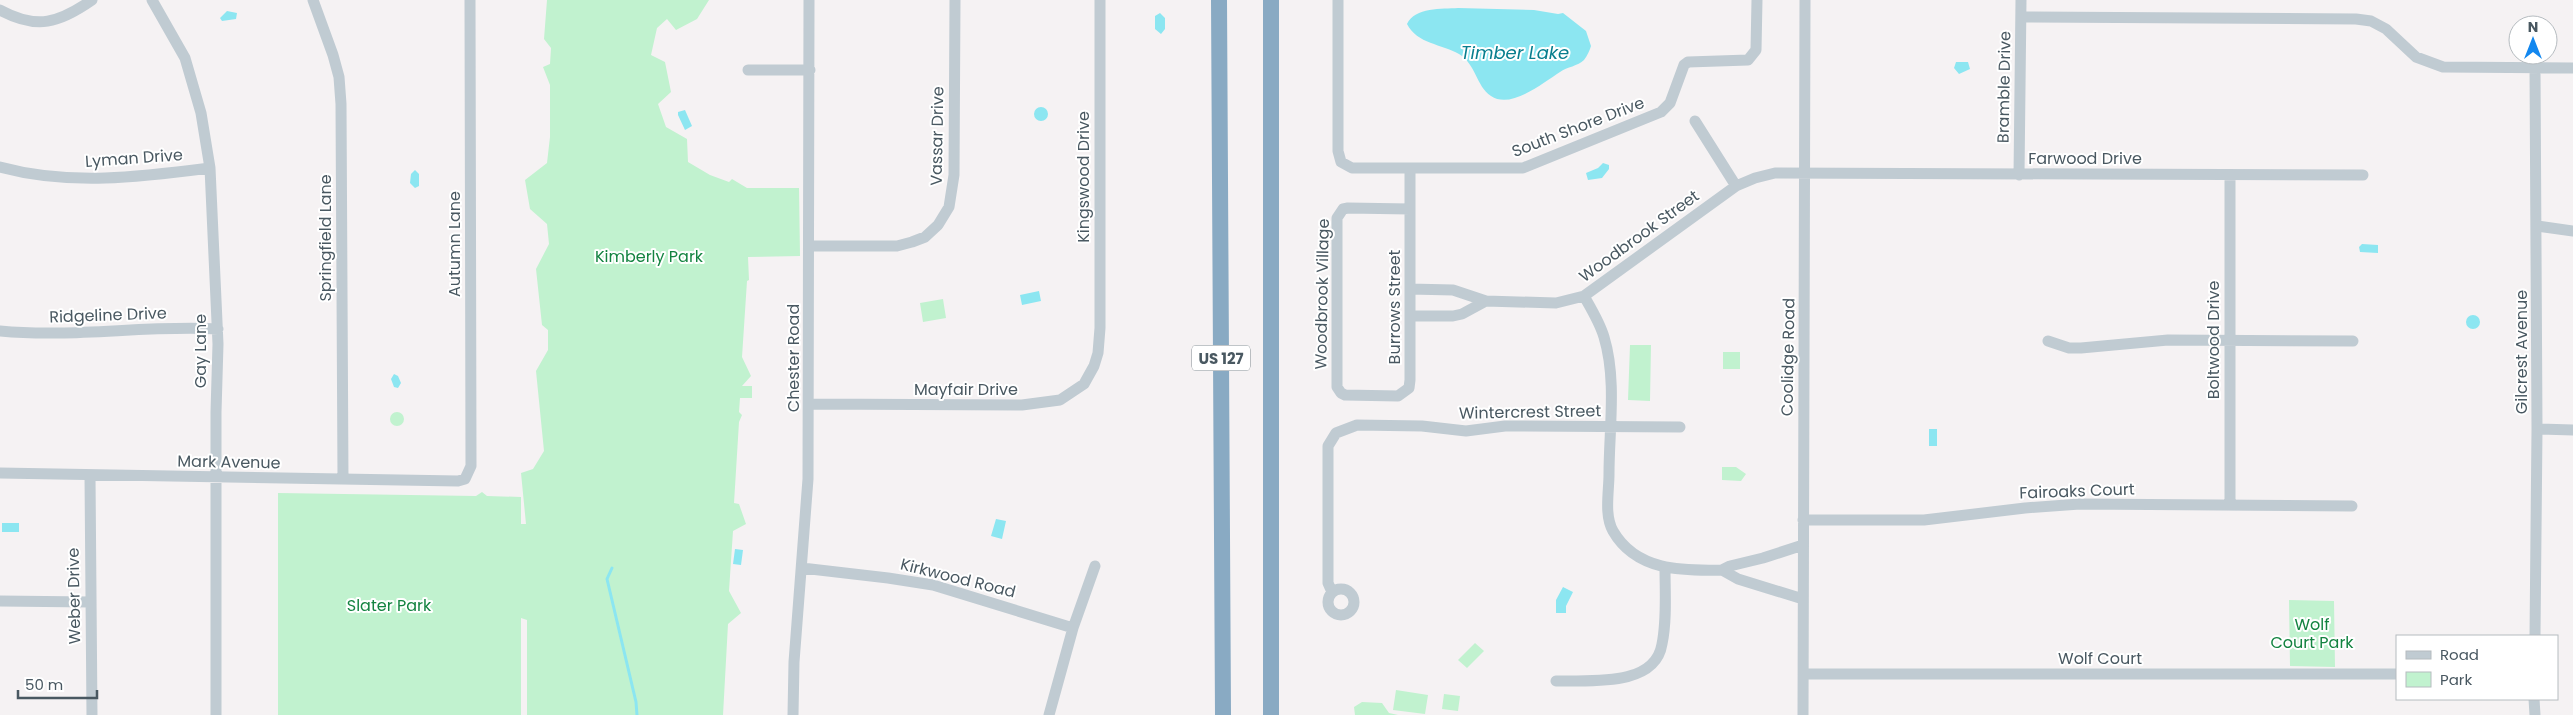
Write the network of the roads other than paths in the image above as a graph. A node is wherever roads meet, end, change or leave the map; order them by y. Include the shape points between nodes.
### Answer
1 (92, 0) edge
2 (152, 0) edge
3 (312, 0) edge
4 (470, 0) edge
5 (809, 0) edge
6 (955, 0) edge
7 (1100, 0) edge
8 (1219, 0) edge
9 (1271, 0) edge
10 (1338, 0) edge
11 (1757, 0) edge
12 (1805, 0) edge
13 (2021, 0) edge
14 (0, 10) edge
15 (2021, 17) junction
16 (2535, 68) junction
17 (2573, 68) edge
18 (748, 70) dead end
19 (810, 70) junction
20 (1695, 121) dead end
21 (0, 167) edge
22 (210, 168) junction
23 (1410, 169) junction
24 (1806, 174) junction
25 (2019, 175) junction
26 (2230, 175) junction
27 (2363, 176) dead end
28 (1736, 186) junction
29 (1410, 209) junction
30 (2537, 226) junction
31 (2573, 231) edge
32 (810, 246) junction
33 (1410, 289) junction
34 (1462, 291) junction
35 (1584, 296) junction
36 (1486, 301) junction
37 (1462, 314) junction
38 (1410, 316) junction
39 (218, 329) junction
40 (0, 331) edge
41 (2229, 340) junction
42 (2048, 341) dead end
43 (2353, 341) dead end
44 (1098, 353) joint
45 (1337, 386) joint
46 (809, 404) junction
47 (1610, 427) junction
48 (1680, 427) dead end
49 (2537, 429) junction
50 (2573, 430) edge
51 (0, 473) edge
52 (90, 476) junction
53 (215, 478) junction
54 (343, 480) junction
55 (458, 481) joint
56 (2230, 505) junction
57 (2352, 506) dead end
58 (1803, 520) junction
59 (1803, 545) junction
60 (1095, 566) dead end
61 (802, 568) junction
62 (1665, 568) junction
63 (1722, 570) junction
64 (1332, 592) dead end
65 (1803, 599) junction
66 (0, 601) edge
67 (90, 602) junction
68 (1074, 628) junction
69 (2535, 635) edge
70 (1803, 674) junction
71 (2396, 674) edge
72 (1556, 681) dead end
73 (2534, 700) edge
74 (92, 715) edge
75 (216, 715) edge
76 (793, 715) edge
77 (1049, 715) edge
78 (1222, 715) edge
79 (1270, 715) edge
80 (1803, 715) edge
81 (2535, 715) edge

1 - 14 street via 72,14 51,22 24,20
2 - 22 street, Gay Lane via 184,58 201,113
3 - 54 street, Springfield Lane via 333,55 341,104
4 - 55 street, Autumn Lane via 470,466 465,479
5 - 19 street, Chester Road
6 - 32 street, Vassar Drive via 954,176 949,207 938,225 912,242 897,246
7 - 44 street, Kingswood Drive
8 - 78 highway, US 127
9 - 79 highway, US 127
10 - 23 street, South Shore Drive via 1339,160 1352,168
11 - 23 street, South Shore Drive via 1753,56 1742,61 1688,62 1670,103 1661,112 1523,168
12 - 24 street, Coolidge Road
13 - 15 street, Bramble Drive
15 - 16 street via 2356,19 2371,21 2386,29 2416,57 2443,67
15 - 25 street, Bramble Drive
16 - 17 street
16 - 30 street, Gilcrest Avenue
18 - 19 street
19 - 32 street, Chester Road
20 - 28 street
21 - 22 street, Lyman Drive via 43,175 101,179
22 - 39 street, Gay Lane
23 - 29 street, Burrows Street
24 - 25 street, Farwood Drive
24 - 28 street, Woodbrook Street via 1764,175
24 - 58 street, Coolidge Road
25 - 26 street, Farwood Drive
26 - 27 street, Farwood Drive
26 - 41 street, Boltwood Drive
28 - 35 street, Woodbrook Street
29 - 33 street, Burrows Street
29 - 45 street, Woodbrook Village via 1348,208 1343,209 1338,218
30 - 31 street
30 - 49 street, Gilcrest Avenue
32 - 46 street, Chester Road
33 - 34 street, Woodbrook Street
33 - 38 street, Burrows Street
34 - 36 street, Woodbrook Street
34 - 37 street via 1469,302
35 - 36 street, Woodbrook Street via 1556,303
35 - 47 street via 1598,321 1608,356
36 - 37 street
37 - 38 street
38 - 45 street, Burrows Street via 1410,380 1407,391 1398,396 1345,395
39 - 40 street, Ridgeline Drive via 146,328 57,334
39 - 53 street, Gay Lane
41 - 42 street via 2151,341 2081,348
41 - 43 street
41 - 56 street, Boltwood Drive
44 - 46 street, Mayfair Drive via 1084,384 1060,400 1041,404
46 - 61 street, Chester Road
47 - 48 street, Wintercrest Street
47 - 62 street via 1611,525 1632,551
47 - 64 street, Wintercrest Street via 1505,426 1466,430 1357,426 1336,433 1328,446 1328,583
49 - 50 street
49 - 69 street, Gilcrest Avenue
51 - 52 street, Mark Avenue
52 - 53 street, Mark Avenue
52 - 67 street, Weber Drive
53 - 54 street, Mark Avenue
53 - 75 street, Gay Lane
54 - 55 street, Mark Avenue
56 - 57 street, Fairoaks Court
56 - 58 street, Fairoaks Court via 2053,505 1924,520
58 - 59 street, Coolidge Road
59 - 63 street
59 - 65 street, Coolidge Road
60 - 68 street
61 - 68 street, Kirkwood Road via 933,585
61 - 76 street, Chester Road
62 - 63 street
62 - 72 street via 1662,646 1649,666 1630,677 1614,680
63 - 65 street via 1733,578
65 - 70 street, Coolidge Road
66 - 67 street
67 - 74 street, Weber Drive
68 - 77 street
70 - 71 street, Wolf Court
70 - 80 street, Coolidge Road
73 - 81 street

